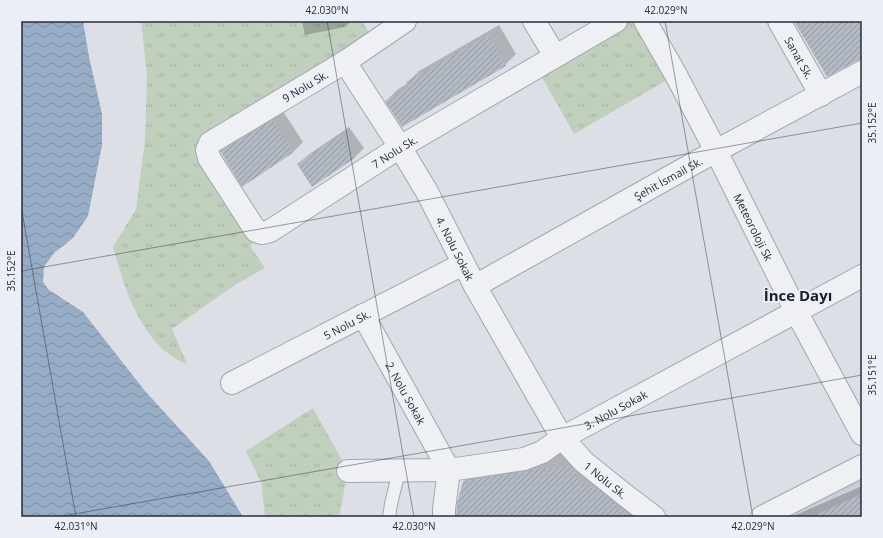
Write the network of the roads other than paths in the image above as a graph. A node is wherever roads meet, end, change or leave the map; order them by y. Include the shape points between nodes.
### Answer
1 (405, 21) edge
2 (534, 21) edge
3 (616, 21) edge
4 (644, 21) edge
5 (779, 21) edge
6 (556, 56) junction
7 (345, 62) junction
8 (862, 72) edge
9 (821, 95) junction
10 (400, 147) junction
11 (207, 150) joint
12 (716, 151) junction
13 (462, 264) junction
14 (862, 276) edge
15 (474, 286) junction
16 (796, 311) junction
17 (363, 316) junction
18 (232, 383) dead end
19 (862, 434) edge
20 (562, 438) junction
21 (862, 466) edge
22 (450, 470) junction
23 (348, 471) dead end
24 (399, 471) junction
25 (389, 517) edge
26 (444, 517) edge
27 (654, 517) edge
28 (762, 517) edge

1 - 7 street, 9 Nolu Sk.
2 - 6 street
3 - 6 street, 7 Nolu Sk.
4 - 12 street, Meteoroloji Sk
5 - 9 street, Sanat Sk.
6 - 10 street, 7 Nolu Sk.
7 - 10 street, 4. Nolu Sokak
7 - 11 street, 9 Nolu Sk. via 210,142
8 - 9 street, Şehit İsmail Sk.
9 - 12 street, Şehit İsmail Sk.
10 - 11 street, 7 Nolu Sk. via 270,231 262,233 256,231 249,222 209,158
10 - 13 street, 4. Nolu Sokak via 427,192
12 - 15 street, Şehit İsmail Sk.
12 - 16 street, Meteoroloji Sk
13 - 15 street, 4. Nolu Sokak
13 - 17 street, 5 Nolu Sk.
14 - 16 street, 3. Nolu Sokak
15 - 20 street, 4. Nolu Sokak
16 - 19 street, Meteoroloji Sk
16 - 20 street, 3. Nolu Sokak
17 - 18 street, 5 Nolu Sk.
17 - 22 street, 2. Nolu Sokak
20 - 22 street, 3. Nolu Sokak via 542,452 524,459
20 - 27 street, 1 Nolu Sk. via 584,462
21 - 28 street
22 - 24 street, 3. Nolu Sokak
22 - 26 street
23 - 24 street, 3. Nolu Sokak
24 - 25 lane

